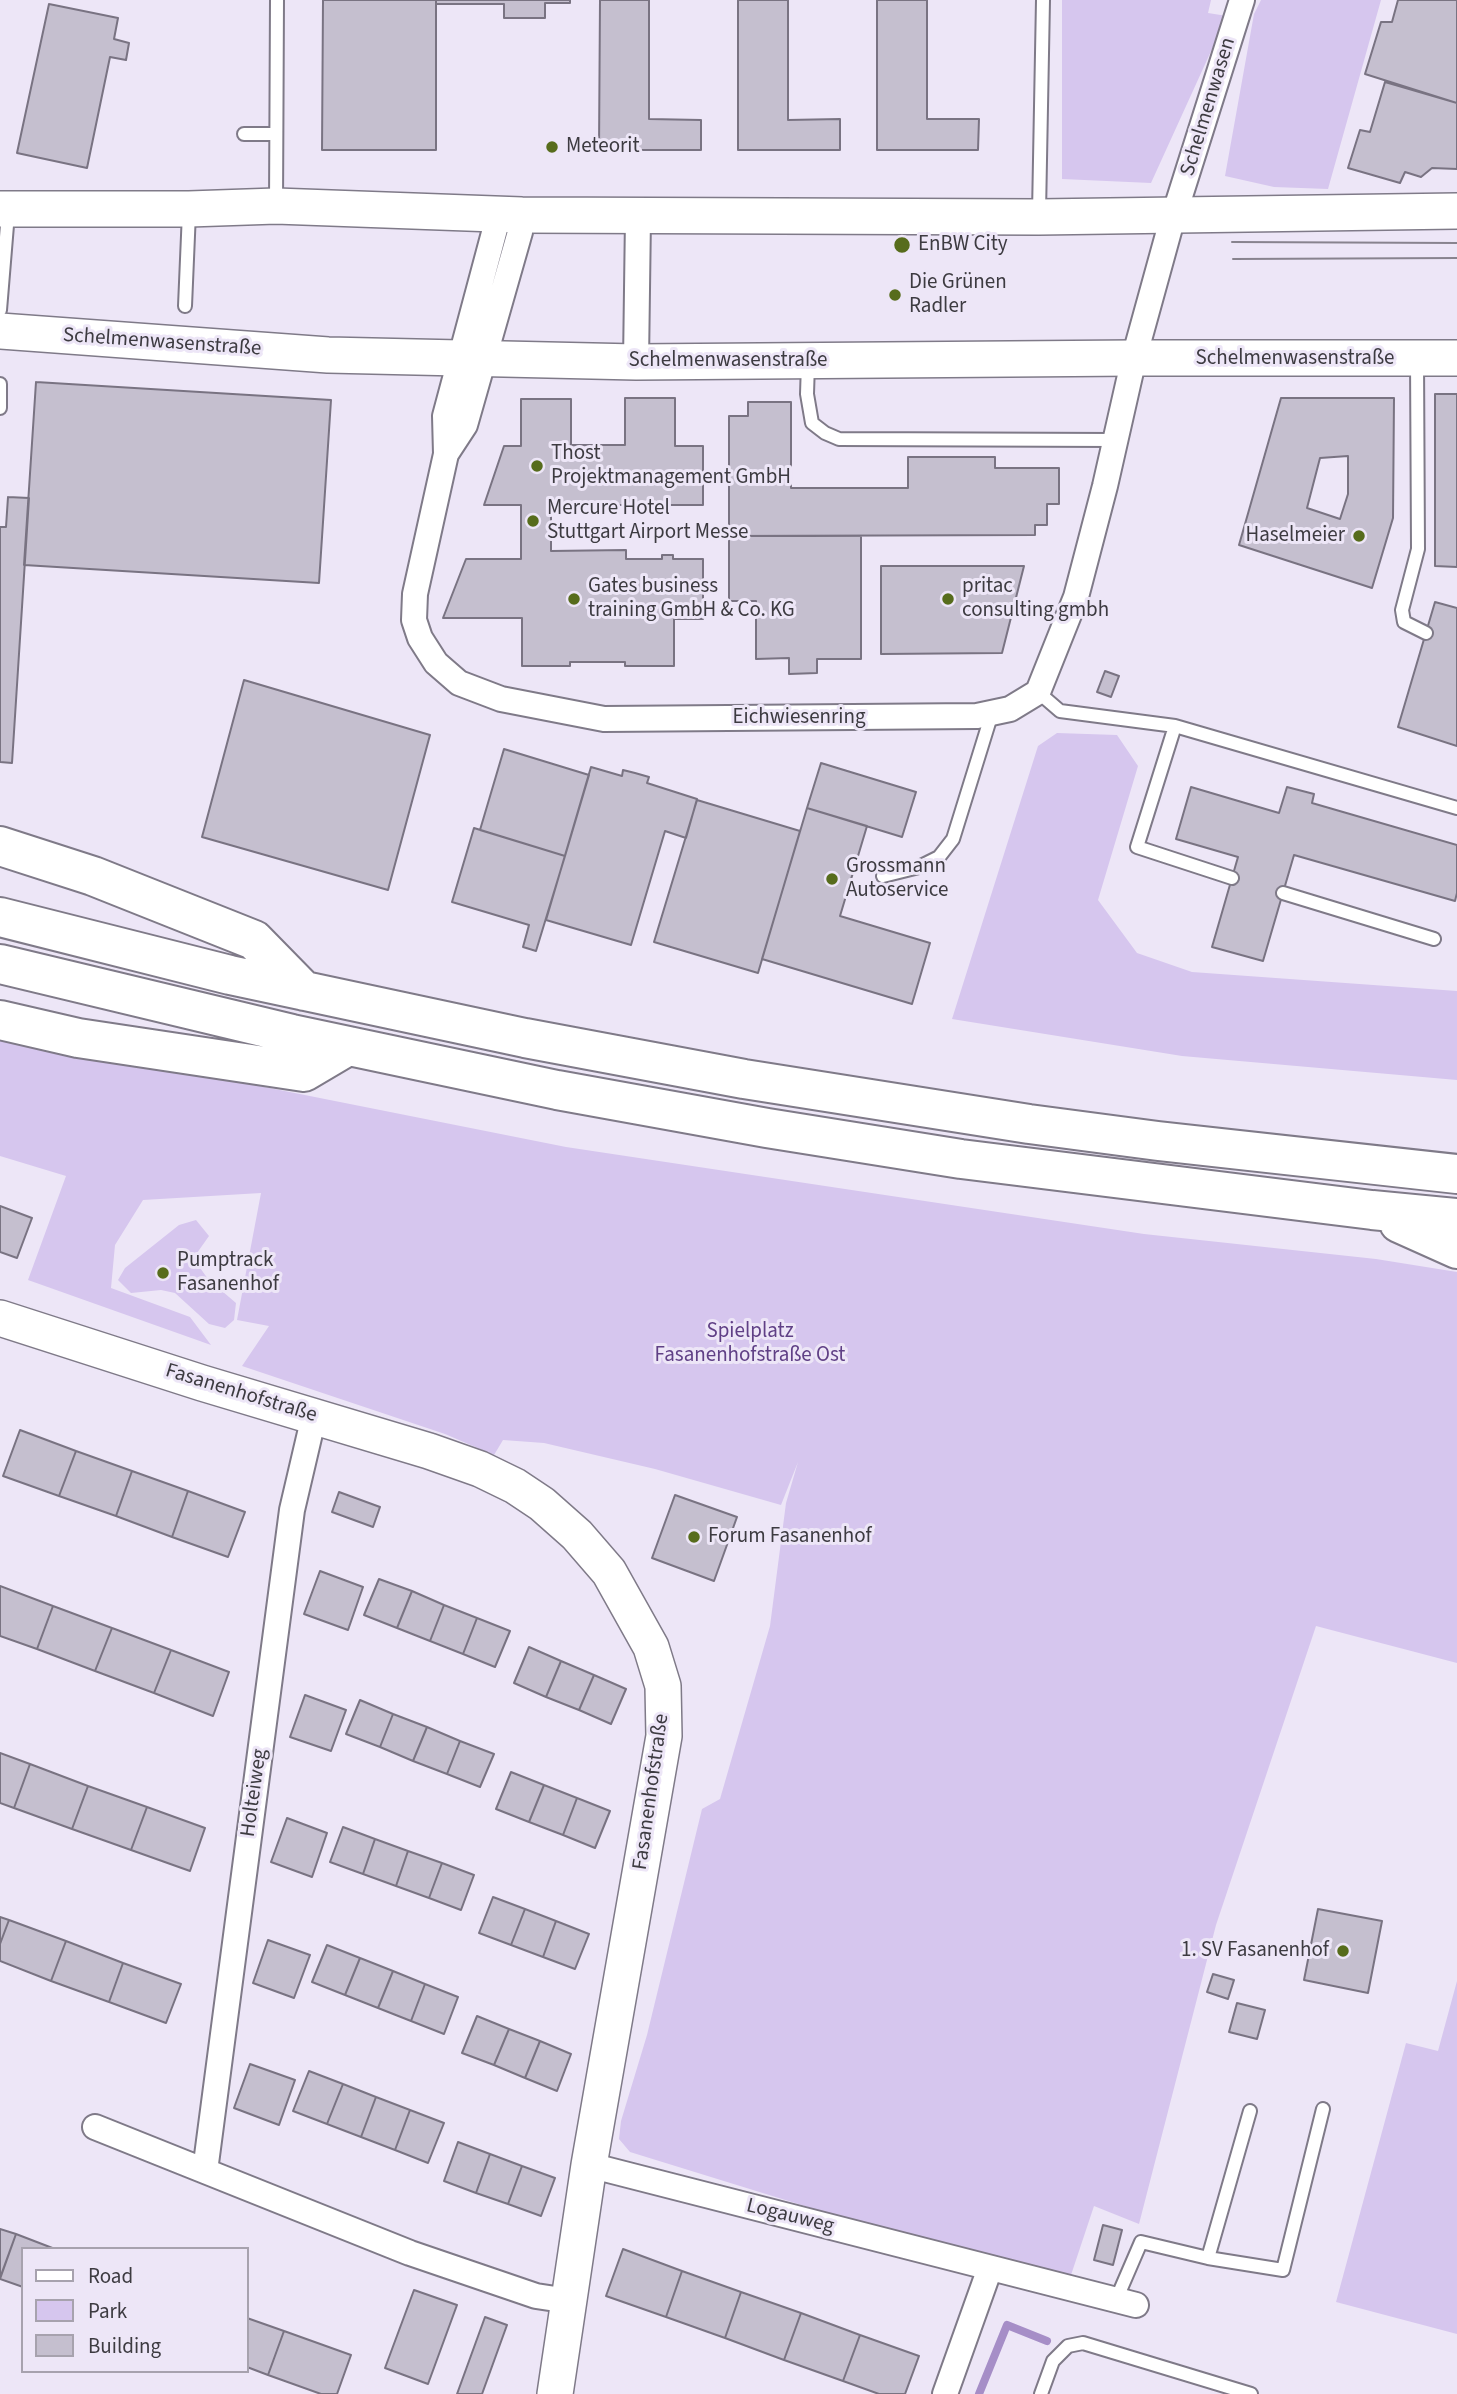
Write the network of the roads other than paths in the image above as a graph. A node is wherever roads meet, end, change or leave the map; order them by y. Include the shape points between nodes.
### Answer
1 (277, 0) edge
2 (1043, 0) edge
3 (1242, 0) edge
4 (244, 134) dead end
5 (276, 134) junction
6 (276, 206) junction
7 (4, 209) edge
8 (189, 209) junction
9 (1457, 210) edge
10 (511, 215) junction
11 (1175, 215) junction
12 (638, 217) junction
13 (1039, 217) junction
14 (185, 306) dead end
15 (0, 310) edge
16 (0, 331) edge
17 (473, 358) junction
18 (1134, 358) junction
19 (1417, 358) junction
20 (1457, 358) edge
21 (808, 361) junction
22 (636, 362) junction
23 (0, 384) edge
24 (0, 408) edge
25 (1115, 440) junction
26 (1426, 633) dead end
27 (1038, 692) junction
28 (992, 713) junction
29 (1175, 726) junction
30 (1457, 808) edge
31 (0, 846) edge
32 (883, 876) dead end
33 (1232, 878) dead end
34 (1283, 893) dead end
35 (0, 917) edge
36 (1434, 939) dead end
37 (0, 964) edge
38 (304, 991) junction
39 (0, 1020) edge
40 (348, 1046) junction
41 (1457, 1174) edge
42 (1372, 1210) junction
43 (1457, 1218) edge
44 (1457, 1249) edge
45 (0, 1318) edge
46 (314, 1416) junction
47 (1323, 2109) dead end
48 (1250, 2111) dead end
49 (95, 2127) dead end
50 (589, 2165) junction
51 (205, 2171) junction
52 (1208, 2258) junction
53 (990, 2268) junction
54 (569, 2301) junction
55 (1126, 2302) joint
56 (555, 2394) edge
57 (945, 2394) edge
58 (1041, 2394) edge
59 (1251, 2394) edge

1 - 5 lane
2 - 13 lane
3 - 11 street, Schelmenwasen
4 - 5 lane
5 - 6 lane
6 - 8 street
6 - 10 street
7 - 8 street
7 - 15 lane
8 - 14 lane
9 - 11 street
10 - 12 street
10 - 17 street, Eichwiesenring
11 - 13 street
11 - 18 street, Schelmenwasen
12 - 13 street
12 - 22 street
16 - 17 street, Schelmenwasenstraße via 328,355
17 - 22 street, Schelmenwasenstraße
17 - 28 street, Eichwiesenring via 445,416 446,454 415,594 414,621 420,638 436,663 459,682 501,699 604,719
18 - 19 street, Schelmenwasenstraße
18 - 21 street, Schelmenwasenstraße
18 - 25 street
19 - 20 street, Schelmenwasenstraße
19 - 26 lane via 1418,549 1402,610 1404,622
21 - 22 street, Schelmenwasenstraße
21 - 25 lane via 812,423 839,439
23 - 24 lane
25 - 27 street via 1076,597
27 - 28 street, Eichwiesenring via 1010,709
27 - 29 lane via 1060,712
28 - 32 lane via 953,839 939,857
29 - 30 lane
29 - 33 lane via 1137,847
31 - 38 highway via 93,876 254,940
34 - 36 lane
35 - 38 highway
37 - 40 highway
38 - 41 highway via 539,1041 898,1104 1145,1139
39 - 40 highway via 78,1038 304,1072
40 - 42 highway via 557,1090 909,1151
42 - 43 highway
42 - 44 highway
45 - 46 street, Fasanenhofstraße
46 - 50 street, Fasanenhofstraße via 480,1469 542,1504 609,1572 651,1647 663,1686 664,1737
46 - 51 street, Holteiweg via 292,1510
47 - 52 lane via 1283,2270
48 - 52 lane
49 - 51 street
50 - 53 street, Logauweg
50 - 54 street, Fasanenhofstraße
51 - 54 street via 410,2253 536,2296
52 - 55 lane via 1141,2242
53 - 55 street, Logauweg
53 - 57 street
54 - 56 street, Fasanenhofstraße
58 - 59 lane via 1053,2361 1068,2346 1083,2343

